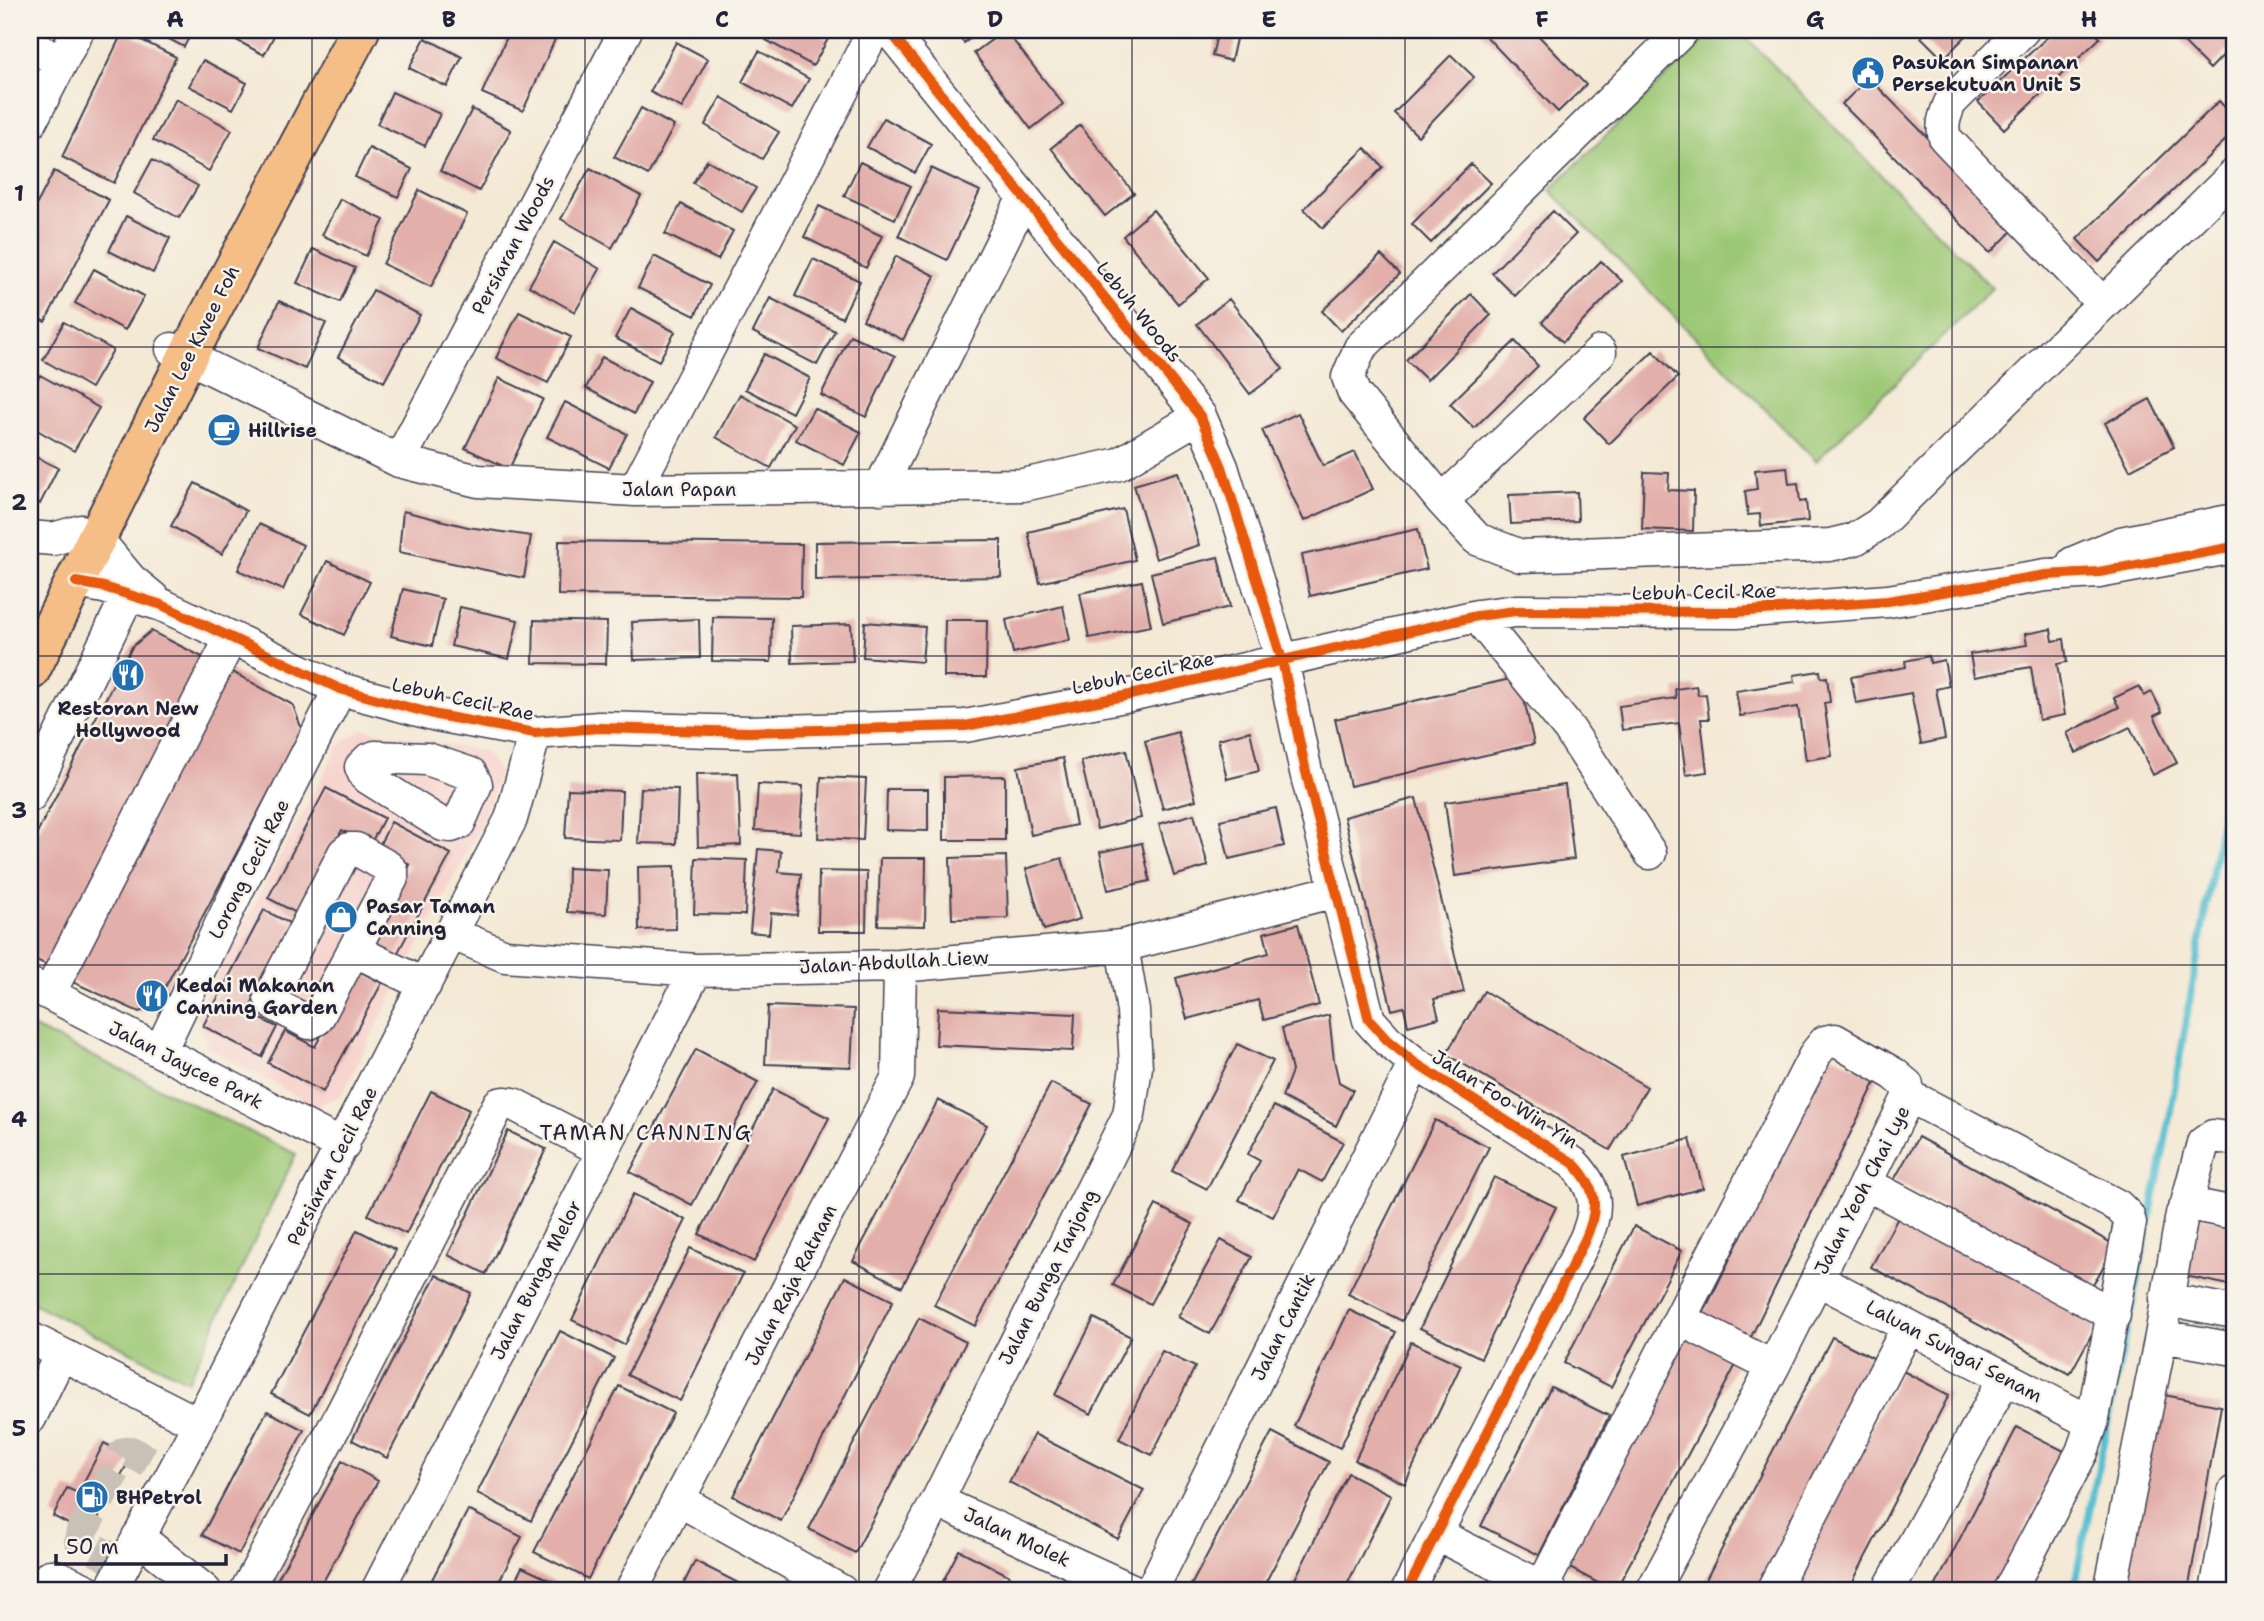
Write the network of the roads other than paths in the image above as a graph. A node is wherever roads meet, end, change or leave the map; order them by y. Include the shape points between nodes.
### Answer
1 (78, 30) edge
2 (339, 30) edge
3 (360, 30) edge
4 (626, 30) edge
5 (874, 30) edge
6 (889, 30) edge
7 (1683, 30) edge
8 (2023, 30) edge
9 (30, 45) edge
10 (61, 62) junction
11 (30, 123) edge
12 (2234, 175) edge
13 (1023, 199) junction
14 (2103, 304) junction
15 (1600, 352) dead end
16 (180, 353) junction
17 (1200, 416) junction
18 (399, 461) junction
19 (880, 488) junction
20 (635, 490) junction
21 (1442, 501) junction
22 (2234, 520) edge
23 (89, 535) junction
24 (30, 537) edge
25 (2234, 547) edge
26 (2046, 575) junction
27 (68, 578) junction
28 (128, 595) junction
29 (162, 605) junction
30 (1477, 616) junction
31 (30, 631) edge
32 (231, 638) junction
33 (1282, 660) junction
34 (30, 671) edge
35 (340, 689) junction
36 (437, 715) junction
37 (535, 733) junction
38 (427, 758) dead end
39 (30, 796) edge
40 (1650, 853) dead end
41 (1335, 891) junction
42 (451, 933) junction
43 (1122, 946) junction
44 (354, 950) junction
45 (900, 966) junction
46 (696, 970) junction
47 (425, 985) junction
48 (40, 989) edge
49 (160, 1051) junction
50 (1415, 1063) junction
51 (1908, 1098) junction
52 (2234, 1139) edge
53 (343, 1146) junction
54 (602, 1150) junction
55 (1865, 1183) junction
56 (2186, 1207) junction
57 (2234, 1213) edge
58 (1817, 1279) junction
59 (2166, 1299) junction
60 (2234, 1312) edge
61 (2113, 1315) junction
62 (1680, 1319) junction
63 (1908, 1327) junction
64 (2161, 1336) junction
65 (30, 1338) edge
66 (2234, 1349) edge
67 (61, 1354) junction
68 (1773, 1367) junction
69 (2005, 1378) junction
70 (30, 1418) edge
71 (2092, 1423) junction
72 (199, 1424) junction
73 (2234, 1492) edge
74 (679, 1500) junction
75 (937, 1500) junction
76 (1436, 1534) junction
77 (138, 1537) junction
78 (2229, 1560) edge
79 (44, 1583) dead end
80 (1544, 1590) edge
81 (88, 1591) edge
82 (110, 1591) edge
83 (205, 1591) edge
84 (246, 1591) edge
85 (377, 1591) edge
86 (631, 1591) edge
87 (841, 1591) edge
88 (888, 1591) edge
89 (1134, 1591) edge
90 (1151, 1591) edge
91 (1407, 1591) edge
92 (1652, 1591) edge
93 (1772, 1591) edge
94 (1888, 1591) edge
95 (2009, 1591) edge
96 (2110, 1591) edge
97 (2216, 1591) edge

1 - 10 street
2 - 16 main road, Jalan Lee Kwee Foh
3 - 16 main road, Jalan Lee Kwee Foh
4 - 18 street, Persiaran Woods
5 - 20 street
6 - 13 street, Lebuh Woods
7 - 21 street via 1360,348 1348,377 1354,393
8 - 14 street via 1950,103 1942,130
9 - 10 street
10 - 11 street
12 - 14 street
13 - 17 street, Lebuh Woods
13 - 19 street
14 - 21 street via 1879,524 1855,539 1830,545 1521,556 1477,539
15 - 21 street
16 - 18 street, Jalan Papan
16 - 23 main road, Jalan Lee Kwee Foh
17 - 19 street, Jalan Papan via 1119,464 1023,485
17 - 33 street, Lebuh Woods via 1222,467
18 - 20 street, Jalan Papan via 478,481
19 - 20 street, Jalan Papan
22 - 26 street, Lebuh Cecil Rae via 2121,543
23 - 24 street
23 - 27 main road, Jalan Lee Kwee Foh
23 - 29 street, Lebuh Cecil Rae
24 - 27 street via 48,551
25 - 26 street, Lebuh Cecil Rae via 2099,572
26 - 30 street, Lebuh Cecil Rae via 1888,601 1736,612 1516,611
27 - 28 street, Lebuh Cecil Rae
27 - 31 main road, Jalan Lee Kwee Foh
27 - 34 main road, Jalan Lee Kwee Foh
28 - 29 street, Lebuh Cecil Rae
28 - 39 street
29 - 32 street, Lebuh Cecil Rae
30 - 33 street, Lebuh Cecil Rae
30 - 40 street via 1569,729
32 - 35 street, Lebuh Cecil Rae
32 - 48 street
33 - 37 street, Lebuh Cecil Rae via 965,726 749,732 599,728
33 - 41 street, Jalan Foo Win Yin
35 - 36 street, Lebuh Cecil Rae
35 - 49 street, Lorong Cecil Rae
36 - 37 street, Lebuh Cecil Rae
36 - 38 street
37 - 42 street, Persiaran Cecil Rae via 511,819
41 - 43 street, Jalan Abdullah Liew
41 - 50 street, Jalan Foo Win Yin via 1369,1020
42 - 46 street, Jalan Abdullah Liew via 505,956
42 - 47 street, Persiaran Cecil Rae
43 - 45 street, Jalan Abdullah Liew
43 - 75 street, Jalan Bunga Tanjong via 1136,1067 1129,1115
44 - 44 street via 313,1023 271,1000 344,853 356,849 392,871
44 - 47 street
45 - 46 street, Jalan Abdullah Liew
45 - 74 street, Jalan Raja Ratnam via 898,1077
46 - 54 street, Jalan Bunga Melor
47 - 53 street, Persiaran Cecil Rae
48 - 49 street, Jalan Jaycee Park
49 - 53 street, Jalan Jaycee Park
50 - 76 street, Jalan Foo Win Yin via 1573,1163 1585,1175 1595,1206 1585,1240
50 - 90 street, Jalan Cantik
51 - 55 street, Jalan Yeoh Chai Lye
51 - 61 street, Jalan Yeoh Chai Lye via 2124,1211 2130,1231
51 - 62 street via 1907,1085 1894,1074 1835,1040 1825,1042
52 - 56 street via 2214,1136 2203,1143
53 - 72 street, Persiaran Cecil Rae
54 - 84 street via 513,1104 499,1104
54 - 85 street, Jalan Bunga Melor
55 - 58 street, Jalan Yeoh Chai Lye
55 - 61 street
56 - 57 street
56 - 59 street
58 - 63 street, Laluan Sungai Senam
58 - 68 street, Jalan Yeoh Chai Lye
59 - 60 street
59 - 64 street
61 - 71 street, Jalan Yeoh Chai Lye
62 - 68 street
62 - 80 street
63 - 69 street, Laluan Sungai Senam
63 - 93 street
64 - 66 street
64 - 96 street
65 - 67 street
67 - 70 street
67 - 72 street
68 - 92 street, Jalan Yeoh Chai Lye
69 - 71 street, Laluan Sungai Senam
69 - 94 street
71 - 95 street, Jalan Yeoh Chai Lye via 2082,1452
72 - 77 street, Persiaran Cecil Rae
73 - 78 street
74 - 86 street, Jalan Raja Ratnam
74 - 87 street
75 - 88 street, Jalan Bunga Tanjong
75 - 89 street, Jalan Molek
76 - 80 street
76 - 91 street, Jalan Foo Win Yin
77 - 82 street, Persiaran Cecil Rae
77 - 83 street
78 - 97 street
79 - 81 street via 56,1576

